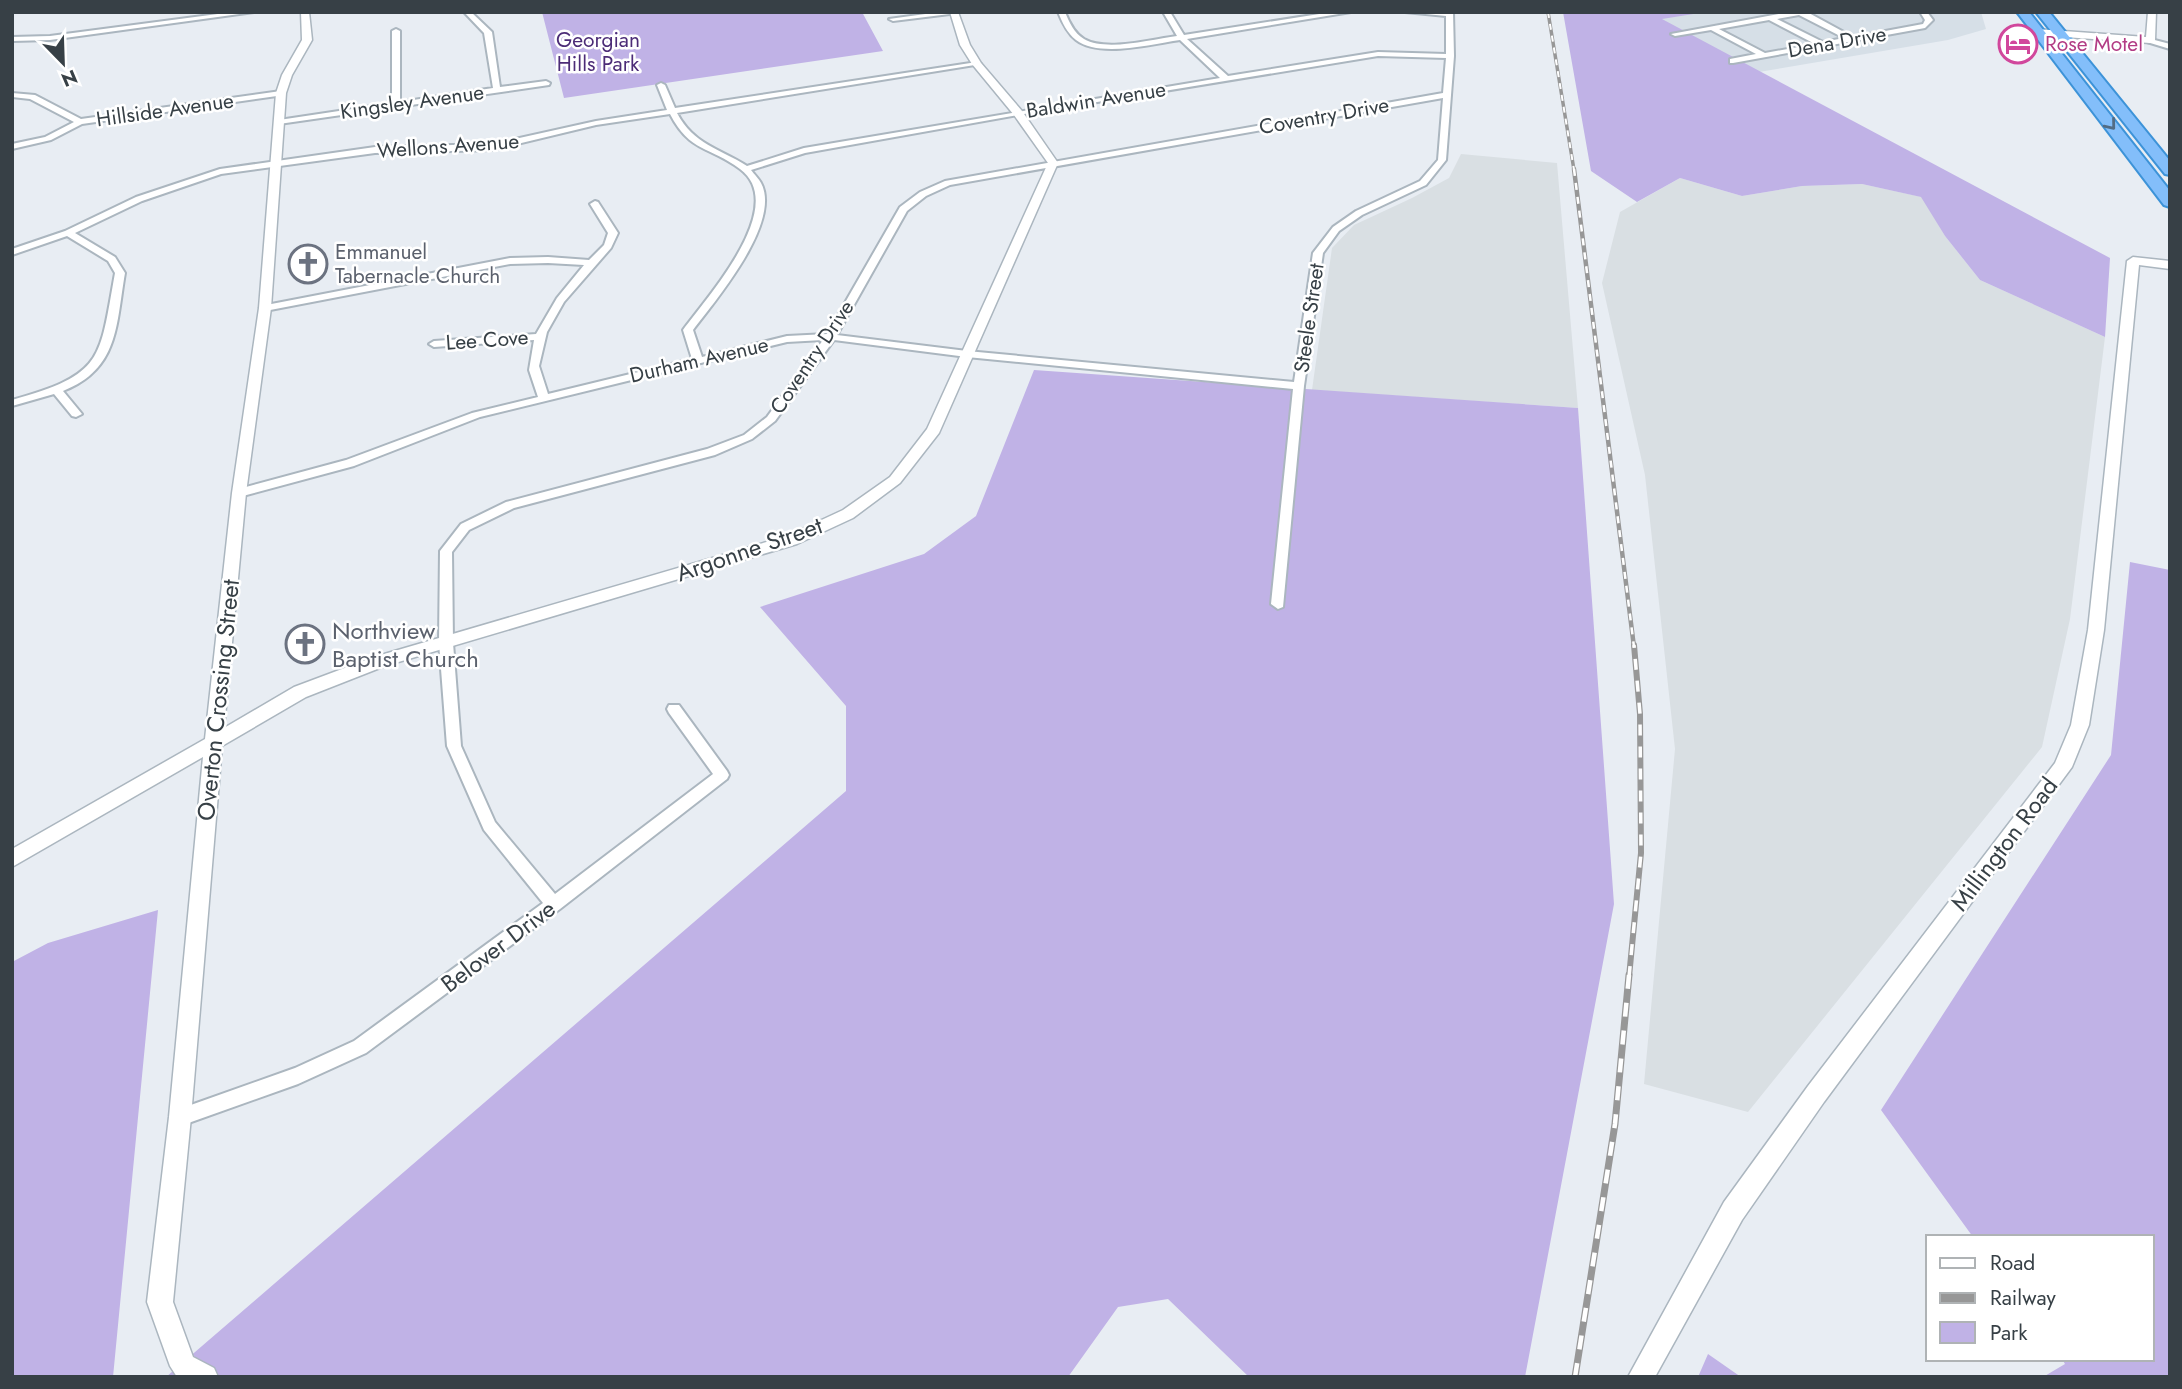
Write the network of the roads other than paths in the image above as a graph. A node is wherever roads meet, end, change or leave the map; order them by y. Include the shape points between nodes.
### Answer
1 (251, 12) edge
2 (305, 12) edge
3 (467, 12) edge
4 (954, 12) edge
5 (1061, 12) edge
6 (1166, 12) edge
7 (1348, 12) edge
8 (1408, 12) edge
9 (1923, 12) edge
10 (2023, 12) edge
11 (2042, 12) edge
12 (2152, 12) edge
13 (1449, 13) edge
14 (1802, 13) edge
15 (1769, 18) junction
16 (893, 19) dead end
17 (1713, 28) junction
18 (396, 31) dead end
19 (2036, 32) junction
20 (1675, 34) dead end
21 (2060, 34) junction
22 (1182, 38) junction
23 (13, 39) edge
24 (1852, 39) junction
25 (2150, 40) junction
26 (1823, 45) junction
27 (2170, 47) edge
28 (1763, 55) junction
29 (1450, 56) junction
30 (1733, 61) dead end
31 (977, 64) junction
32 (1226, 78) junction
33 (546, 83) dead end
34 (661, 85) dead end
35 (497, 90) junction
36 (281, 93) junction
37 (12, 95) edge
38 (1446, 95) junction
39 (396, 105) junction
40 (672, 112) junction
41 (1018, 113) junction
42 (80, 122) junction
43 (279, 122) junction
44 (12, 147) edge
45 (1053, 163) junction
46 (274, 165) junction
47 (746, 169) junction
48 (2170, 171) edge
49 (2170, 202) edge
50 (595, 204) dead end
51 (68, 233) junction
52 (12, 252) edge
53 (591, 263) junction
54 (2170, 265) edge
55 (265, 308) junction
56 (539, 337) junction
57 (831, 337) junction
58 (434, 344) dead end
59 (967, 354) junction
60 (698, 359) junction
61 (1299, 386) junction
62 (57, 391) junction
63 (544, 398) junction
64 (12, 403) edge
65 (76, 414) dead end
66 (239, 493) junction
67 (1278, 604) dead end
68 (446, 643) junction
69 (674, 709) dead end
70 (213, 744) junction
71 (12, 859) edge
72 (554, 904) junction
73 (180, 1117) junction
74 (205, 1377) edge
75 (1641, 1377) edge

1 - 23 street
2 - 36 street, Overton Crossing Street via 307,40
3 - 35 street via 488,32
4 - 16 street
4 - 31 street
5 - 22 street via 1074,38 1085,45 1117,47
6 - 22 street
7 - 22 street
8 - 13 street
9 - 24 street, Dena Drive via 1928,20 1925,26
10 - 19 highway
11 - 21 highway
12 - 25 street
13 - 29 street, Steele Street
14 - 15 street
14 - 24 street
15 - 17 street
15 - 26 street
17 - 20 street
17 - 28 street
18 - 39 street
19 - 21 street
19 -> 49 highway
21 - 25 street
21 - 48 highway
22 - 32 street
24 - 26 street, Dena Drive
25 - 27 street
26 - 28 street, Dena Drive
28 - 30 street, Dena Drive
29 - 32 street, Baldwin Avenue via 1378,54
29 - 38 street, Steele Street
31 - 40 street, Wellons Avenue
31 - 41 street
32 - 41 street, Baldwin Avenue
33 - 35 street, Kingsley Avenue
34 - 40 street
35 - 39 street, Kingsley Avenue
36 - 42 street, Hillside Avenue
36 - 43 street, Overton Crossing Street
37 - 42 street via 32,97
38 - 45 street, Coventry Drive
38 - 61 street, Steele Street via 1443,160 1423,183 1336,229 1318,253
39 - 43 street, Kingsley Avenue
40 - 46 street, Wellons Avenue via 596,123 492,147 375,150
40 - 47 street via 694,142
41 - 45 street
41 - 47 street, Baldwin Avenue via 804,151
42 - 44 street, Hillside Avenue via 62,135
43 - 46 street, Overton Crossing Street
45 - 57 street, Coventry Drive via 948,183 903,208
45 - 59 street, Argonne Street
46 - 51 street, Wellons Avenue via 220,172 136,196
46 - 55 street, Overton Crossing Street
47 - 60 street via 759,188 761,216 750,243 688,330
50 - 53 street via 613,233 608,246
51 - 52 street, Wellons Avenue
51 - 62 street via 112,259 120,274 101,357 78,381
53 - 55 street via 510,261
53 - 56 street
54 - 75 street, Millington Road via 2133,261 2096,630 2080,724 2063,767 1732,1211
55 - 66 street, Overton Crossing Street
56 - 58 street, Lee Cove
56 - 63 street via 534,368
57 - 59 street, Durham Avenue
57 - 60 street, Durham Avenue via 787,339
57 - 68 street, Coventry Drive via 771,419 748,437 711,453 510,505 466,527 446,551
59 - 61 street, Durham Avenue
59 - 68 street, Argonne Street via 934,430 895,480 848,514 792,540
60 - 63 street, Durham Avenue
61 - 67 street, Steele Street
62 - 64 street
62 - 65 street
63 - 66 street, Durham Avenue via 476,415 350,463
66 - 70 street, Overton Crossing Street
68 - 70 street, Argonne Street via 380,661 300,692
68 - 72 street, Coventry Drive via 454,746 489,826
69 - 72 street, Belover Drive via 722,775
70 - 71 street, Argonne Street
70 - 73 street, Overton Crossing Street
72 - 73 street, Belover Drive via 360,1047 298,1075
73 - 74 street, Overton Crossing Street via 160,1303 183,1366

